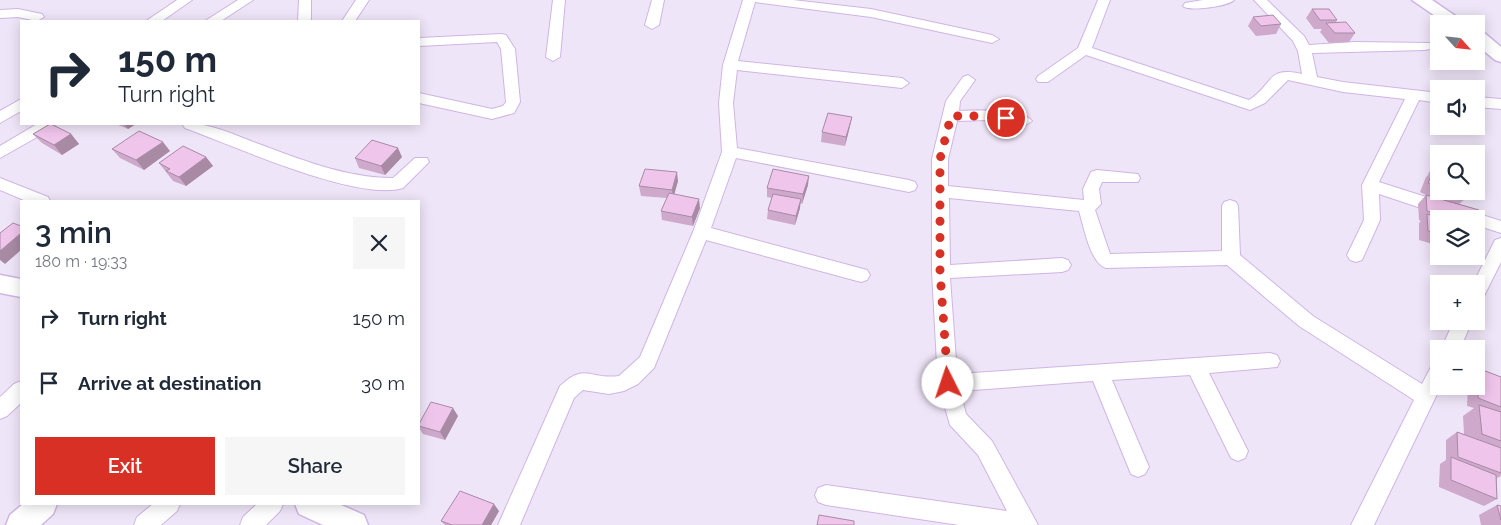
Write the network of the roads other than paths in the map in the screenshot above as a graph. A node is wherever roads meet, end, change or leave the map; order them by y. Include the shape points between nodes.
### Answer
1 (186, 0) edge
2 (246, 0) edge
3 (305, 0) edge
4 (364, 0) edge
5 (559, 0) edge
6 (658, 0) edge
7 (749, 0) edge
8 (760, 0) edge
9 (1104, 0) edge
10 (1226, 0) edge
11 (1260, 0) edge
12 (1420, 0) edge
13 (1190, 6) dead end
14 (0, 14) edge
15 (1444, 15) edge
16 (37, 17) dead end
17 (155, 20) edge
18 (214, 20) edge
19 (306, 20) edge
20 (349, 20) edge
21 (652, 25) dead end
22 (992, 39) dead end
23 (1485, 41) edge
24 (1485, 42) edge
25 (420, 45) edge
26 (1425, 46) dead end
27 (1304, 49) junction
28 (1084, 50) junction
29 (1501, 50) edge
30 (553, 56) dead end
31 (1501, 56) edge
32 (730, 65) junction
33 (1043, 78) dead end
34 (968, 80) dead end
35 (1311, 81) junction
36 (902, 83) dead end
37 (1414, 95) junction
38 (1430, 97) edge
39 (420, 98) edge
40 (1485, 103) edge
41 (1501, 104) edge
42 (20, 105) edge
43 (951, 116) junction
44 (0, 118) edge
45 (1024, 121) dead end
46 (46, 125) edge
47 (193, 125) edge
48 (730, 152) junction
49 (0, 153) edge
50 (421, 162) dead end
51 (1132, 178) dead end
52 (0, 184) edge
53 (1370, 185) junction
54 (910, 186) dead end
55 (940, 191) junction
56 (40, 200) edge
57 (1085, 206) junction
58 (1230, 206) dead end
59 (1447, 210) edge
60 (1485, 222) edge
61 (1501, 227) edge
62 (701, 232) junction
63 (1501, 245) edge
64 (1356, 255) dead end
65 (1231, 258) junction
66 (1062, 265) dead end
67 (940, 272) junction
68 (861, 275) dead end
69 (1485, 277) edge
70 (0, 284) edge
71 (20, 288) edge
72 (1270, 361) dead end
73 (1195, 366) junction
74 (1100, 373) junction
75 (948, 383) junction
76 (1430, 390) edge
77 (20, 391) edge
78 (1426, 398) junction
79 (0, 410) edge
80 (1238, 451) dead end
81 (1138, 467) dead end
82 (826, 495) dead end
83 (42, 505) edge
84 (168, 505) edge
85 (271, 505) edge
86 (310, 505) edge
87 (20, 525) edge
88 (145, 525) edge
89 (251, 525) edge
90 (354, 525) edge
91 (508, 525) edge
92 (1026, 525) edge
93 (1362, 525) edge

1 - 17 street
2 - 18 street
3 - 19 street
4 - 20 street
5 - 30 street
6 - 21 street
7 - 32 street
8 - 22 street via 871,13
9 - 28 street
10 - 13 street
11 - 27 street via 1299,39
12 - 15 street
14 - 16 street
23 - 29 street
24 - 31 street
25 - 39 street via 501,38 508,49 513,102 509,110 492,114
26 - 27 street
27 - 35 street
28 - 33 street
28 - 35 street via 1250,105 1256,103 1277,78 1286,75
32 - 36 street
32 - 48 street via 726,103
34 - 43 street via 953,101
35 - 37 street
37 - 38 street
37 - 53 street
40 - 41 street
42 - 44 street
43 - 45 street via 988,116
43 - 55 street via 940,159
46 - 49 street
47 - 50 street via 315,171 374,184 397,184
48 - 54 street
48 - 62 street
51 - 57 street via 1097,176 1091,189 1093,204
52 - 56 street
53 - 59 street
53 - 64 street via 1372,220
55 - 57 street
55 - 67 street
57 - 65 street via 1106,261
58 - 65 street
60 - 61 street
62 - 68 street
62 - 91 street via 647,362 633,379 614,386 579,381 567,392
63 - 69 street
65 - 78 street via 1306,321
66 - 67 street
67 - 75 street
70 - 71 street
72 - 73 street
73 - 74 street
73 - 80 street
74 - 75 street
74 - 81 street
75 - 92 street via 957,419 985,448
76 - 78 street
77 - 79 street
78 - 93 street
82 - 92 street
83 - 87 street
84 - 88 street
85 - 89 street
86 - 90 street

